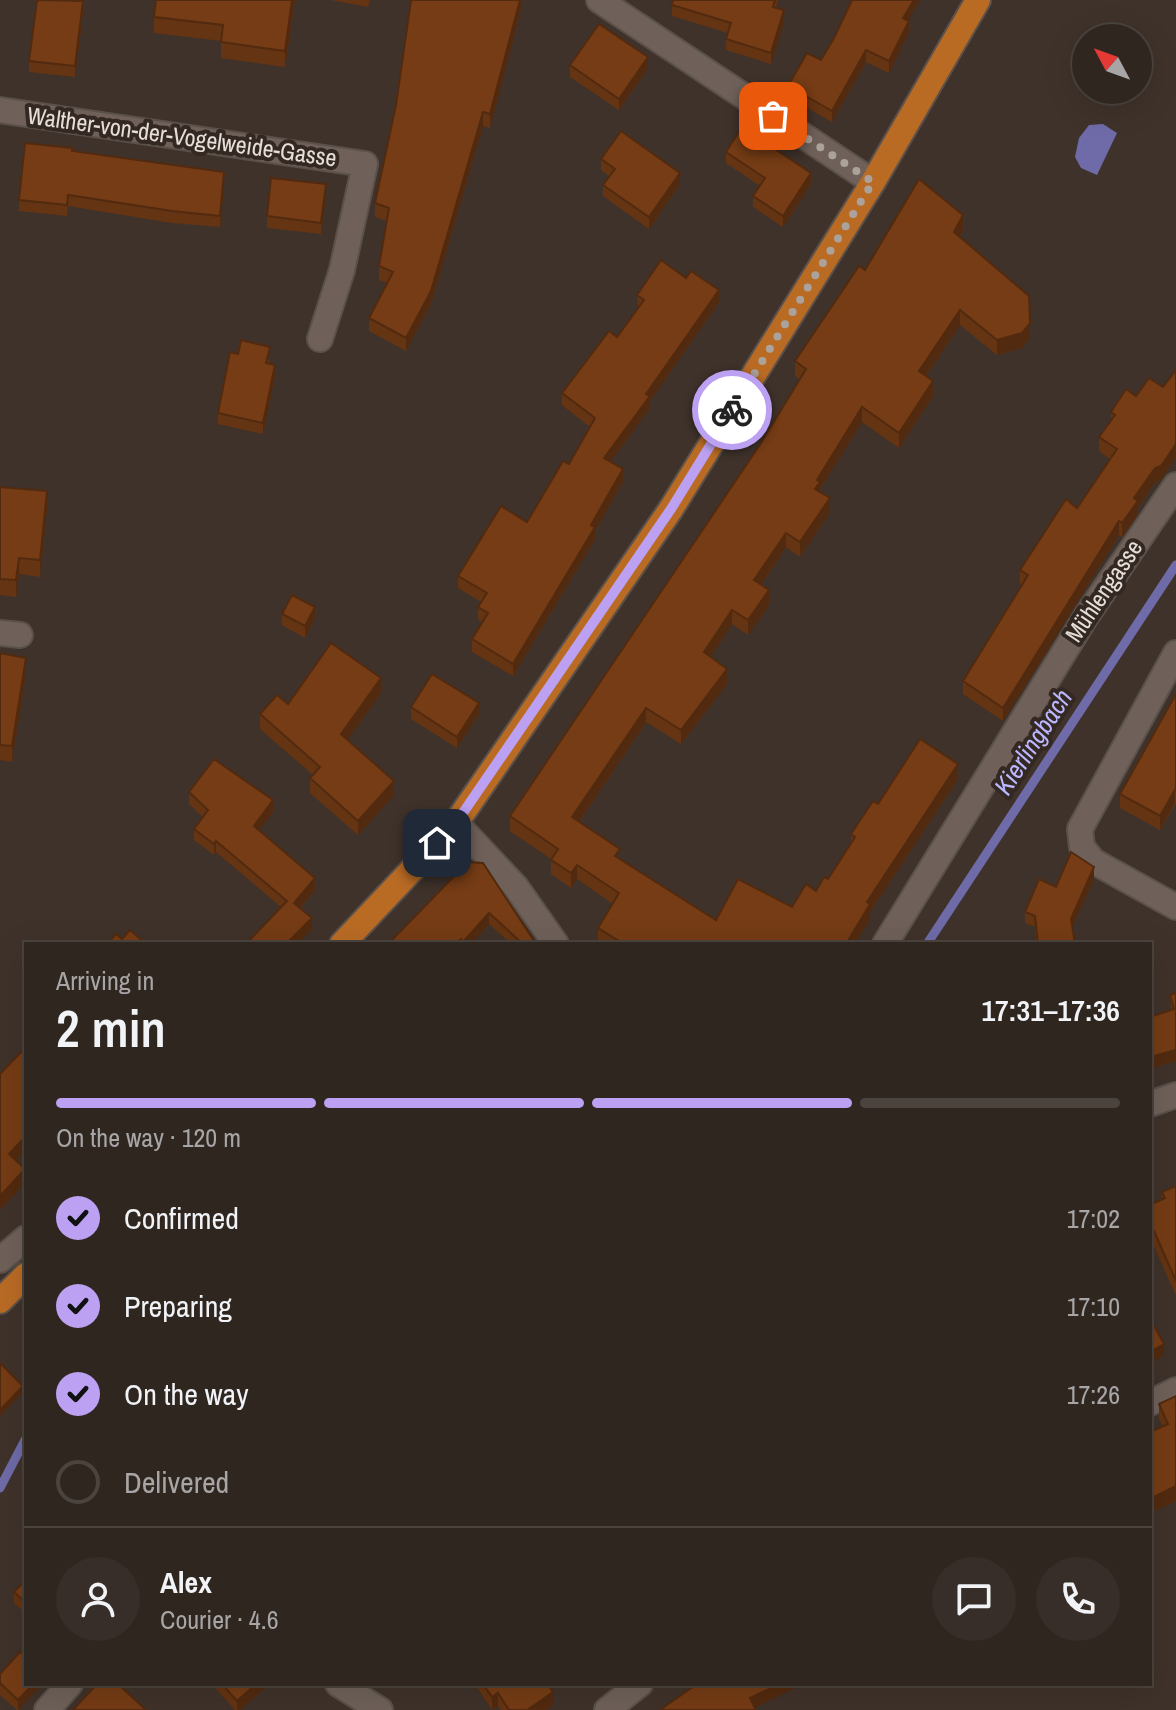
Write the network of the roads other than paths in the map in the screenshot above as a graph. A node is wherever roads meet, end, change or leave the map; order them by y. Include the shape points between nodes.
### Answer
1 (599, 0) edge
2 (978, 0) edge
3 (0, 110) edge
4 (873, 182) junction
5 (320, 339) dead end
6 (1176, 485) edge
7 (1176, 653) edge
8 (456, 823) junction
9 (1176, 907) edge
10 (344, 942) edge
11 (555, 942) edge
12 (886, 942) edge
13 (1176, 1095) edge
14 (1152, 1103) edge
15 (24, 1240) edge
16 (0, 1260) edge
17 (24, 1277) edge
18 (0, 1301) edge
19 (1176, 1390) edge
20 (1152, 1402) edge
21 (68, 1686) edge
22 (341, 1686) edge
23 (637, 1686) edge
24 (47, 1710) edge
25 (380, 1710) edge
26 (607, 1710) edge

1 - 4 street
2 - 4 main road
3 - 5 street, Walther-von-der-Vogelweide-Gasse via 365,164 342,270
4 - 8 main road via 671,509
6 - 12 street, Mühlengasse via 1087,615
7 - 9 street via 1080,829 1082,847 1093,861
8 - 10 main road
8 - 11 street via 516,887
13 - 14 street
15 - 16 street
17 - 18 main road
19 - 20 street
21 - 24 street
22 - 25 street
23 - 26 street

